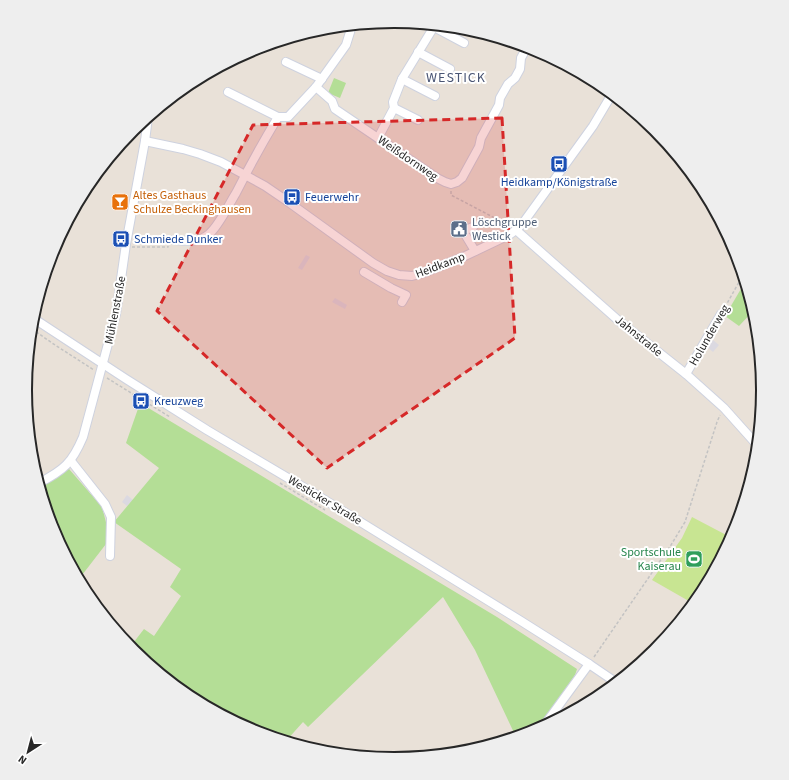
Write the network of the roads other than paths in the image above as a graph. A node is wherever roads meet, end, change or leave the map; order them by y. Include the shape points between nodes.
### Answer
1 (432, 30) edge
2 (351, 31) edge
3 (444, 31) edge
4 (464, 43) dead end
5 (418, 52) junction
6 (524, 52) edge
7 (286, 62) dead end
8 (450, 68) dead end
9 (322, 79) junction
10 (402, 79) junction
11 (316, 87) junction
12 (228, 92) dead end
13 (435, 96) dead end
14 (609, 99) edge
15 (394, 108) junction
16 (278, 117) junction
17 (418, 120) dead end
18 (147, 127) edge
19 (378, 138) junction
20 (145, 141) junction
21 (245, 175) junction
22 (473, 226) dead end
23 (516, 230) junction
24 (174, 240) road end
25 (475, 251) junction
26 (387, 271) junction
27 (364, 272) dead end
28 (381, 282) junction
29 (402, 302) dead end
30 (721, 314) road end
31 (39, 322) edge
32 (103, 364) junction
33 (686, 374) junction
34 (753, 440) edge
35 (71, 461) junction
36 (44, 479) edge
37 (110, 556) dead end
38 (589, 664) junction
39 (612, 679) edge
40 (550, 717) edge

1 - 5 street
2 - 9 street via 346,45
3 - 4 street
5 - 8 street
5 - 10 street
6 - 19 street, Weißdornweg via 520,69 500,98 499,105 481,138 480,147 457,182 451,184 437,178
7 - 9 street
9 - 11 street
10 - 13 street
10 - 15 street via 393,102
11 - 16 street via 288,117
11 - 19 street, Weißdornweg via 332,101 334,109
12 - 16 street
14 - 23 street, Heidkamp via 575,152
15 - 17 street
15 - 19 street
16 - 21 street
18 - 20 street, Mühlenstraße
20 - 21 street, Heidkamp via 200,154
20 - 32 street, Mühlenstraße via 116,314
21 - 24 street via 218,224 209,234 189,242
21 - 26 street, Heidkamp
22 - 25 street via 464,231
23 - 25 street, Heidkamp
23 - 33 street, Jahnstraße via 619,321
25 - 26 street, Heidkamp via 412,276
26 - 28 street
27 - 28 street
28 - 29 street via 406,295
30 - 33 street, Holunderweg
31 - 32 street, Westicker Straße
32 - 35 street, Mühlenstraße via 83,437
32 - 38 street, Westicker Straße
33 - 34 street, Jahnstraße via 724,408
35 - 36 street, Mühlenstraße
35 - 37 street via 105,504 110,517
38 - 39 street, Westicker Straße
38 - 40 street

